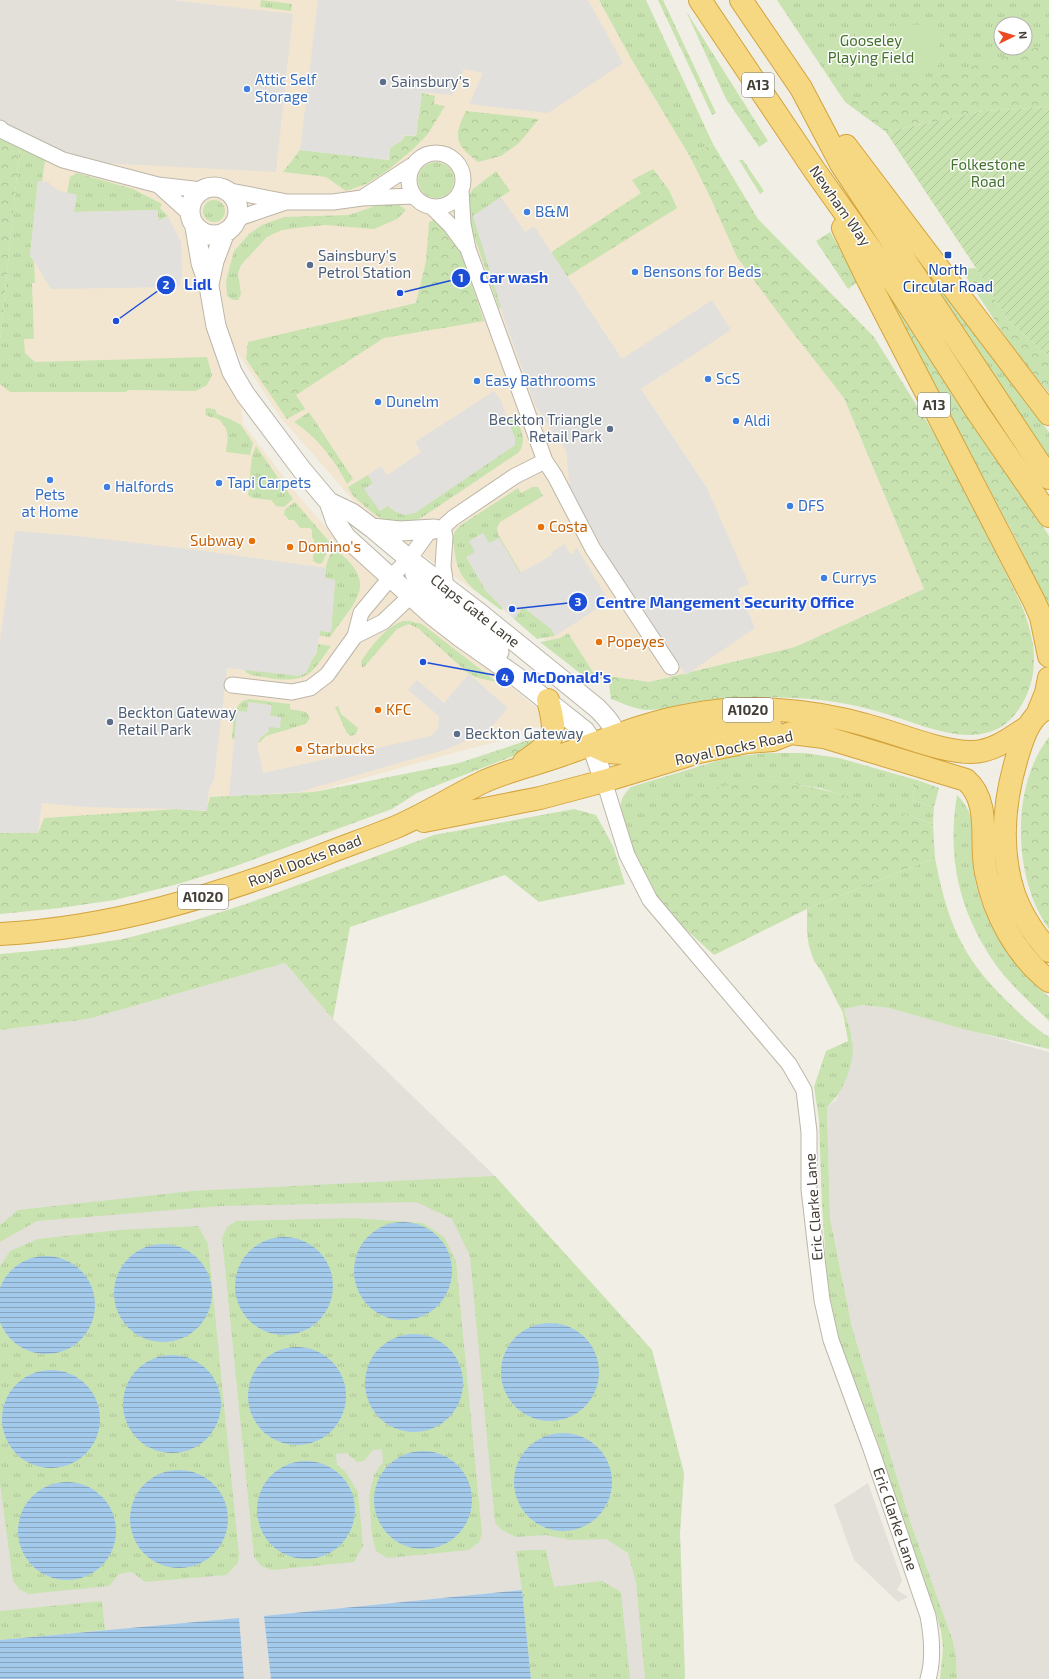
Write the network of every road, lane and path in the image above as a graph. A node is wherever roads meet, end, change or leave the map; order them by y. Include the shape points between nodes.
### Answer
1 (700, 0) edge
2 (741, 0) edge
3 (801, 88) junction
4 (0, 128) edge
5 (414, 164) junction
6 (815, 171) junction
7 (158, 185) junction
8 (202, 190) junction
9 (225, 190) junction
10 (461, 191) junction
11 (414, 196) junction
12 (362, 198) junction
13 (287, 202) junction
14 (432, 207) junction
15 (192, 220) junction
16 (231, 226) junction
17 (468, 249) junction
18 (209, 286) junction
19 (1049, 414) edge
20 (545, 461) junction
21 (1049, 478) edge
22 (329, 502) junction
23 (1049, 516) edge
24 (372, 528) junction
25 (438, 528) junction
26 (409, 559) junction
27 (391, 577) junction
28 (427, 586) junction
29 (355, 636) junction
30 (1049, 656) edge
31 (671, 667) dead end
32 (1049, 678) edge
33 (232, 685) dead end
34 (548, 700) junction
35 (1038, 716) edge
36 (791, 733) junction
37 (592, 745) junction
38 (616, 745) junction
39 (508, 773) junction
40 (604, 781) junction
41 (397, 826) junction
42 (0, 934) edge
43 (1049, 951) edge
44 (1049, 981) edge
45 (928, 1679) edge

1 - 6 highway, Newham Way / A13
2 - 3 highway, Newham Way / A13
3 - 19 highway, A13
3 - 21 highway, Newham Way / A13 via 841,164
4 - 7 street via 63,160
5 - 10 street via 426,155 434,153 451,157 459,165 463,175
5 - 11 street via 409,178
5 - 12 street
6 - 23 highway, Newham Way / A13 via 894,282 978,413
6 - 30 highway, A13 via 868,280 1034,601 1041,618
7 - 8 street
7 - 15 street
8 - 9 street
8 - 15 street via 191,204
9 - 13 street
9 - 16 street via 232,195 238,210
10 - 14 street via 451,203 442,207
10 - 17 street
11 - 12 street
11 - 14 street via 423,204
12 - 13 street via 333,202
13 - 16 street
14 - 17 street via 451,226
15 - 16 street via 202,232 209,235 218,235
15 - 18 street via 201,263
16 - 18 street via 214,261
17 - 20 street
18 - 22 street, Claps Gate Lane via 216,326 232,372 245,394
20 - 25 street via 515,476
20 - 31 street via 593,549
22 - 24 street, Claps Gate Lane via 352,513
22 - 27 street, Claps Gate Lane via 336,522 351,542
24 - 25 street via 400,531
24 - 26 street, Claps Gate Lane
25 - 26 street via 420,543
25 - 28 street via 445,537 443,554
26 - 27 street
26 - 28 street, Claps Gate Lane
27 - 28 street, Claps Gate Lane
27 - 29 street via 361,613
28 - 29 street via 383,622
28 - 34 street, Claps Gate Lane via 460,637
28 - 38 street, Claps Gate Lane via 597,708 606,717
29 - 33 street via 326,675 310,688 292,692
32 - 35 highway
34 - 37 street, Claps Gate Lane via 585,731
34 - 39 highway via 554,721 554,733 547,746
35 - 38 highway, Royal Docks Road / A1020 via 1009,739 989,750 973,752 939,747 848,720 763,709 689,714 648,725
35 - 43 highway via 1021,746 1007,796 1005,848 1008,872 1021,912
36 - 38 highway, A1020 via 774,726 713,730 623,753
36 - 40 highway, Royal Docks Road / A1020 via 773,740 747,742 700,752
36 - 44 highway, Royal Docks Road / A1020 via 824,737 966,780 973,786 982,812 985,872 994,900 1007,931 1026,958
37 - 38 highway, Royal Docks Road / A1020
37 - 39 highway, Royal Docks Road / A1020
37 - 40 street, Claps Gate Lane
38 - 40 street
39 - 41 highway, Royal Docks Road / A1020 via 486,781
40 - 41 highway, Royal Docks Road / A1020 via 540,798
40 - 45 street, Eric Clarke Lane via 627,855 650,900 788,1064 804,1090 809,1132 810,1189 822,1300 831,1340 928,1616 932,1654
41 - 42 highway, Royal Docks Road / A1020 via 240,886 184,903 119,920

